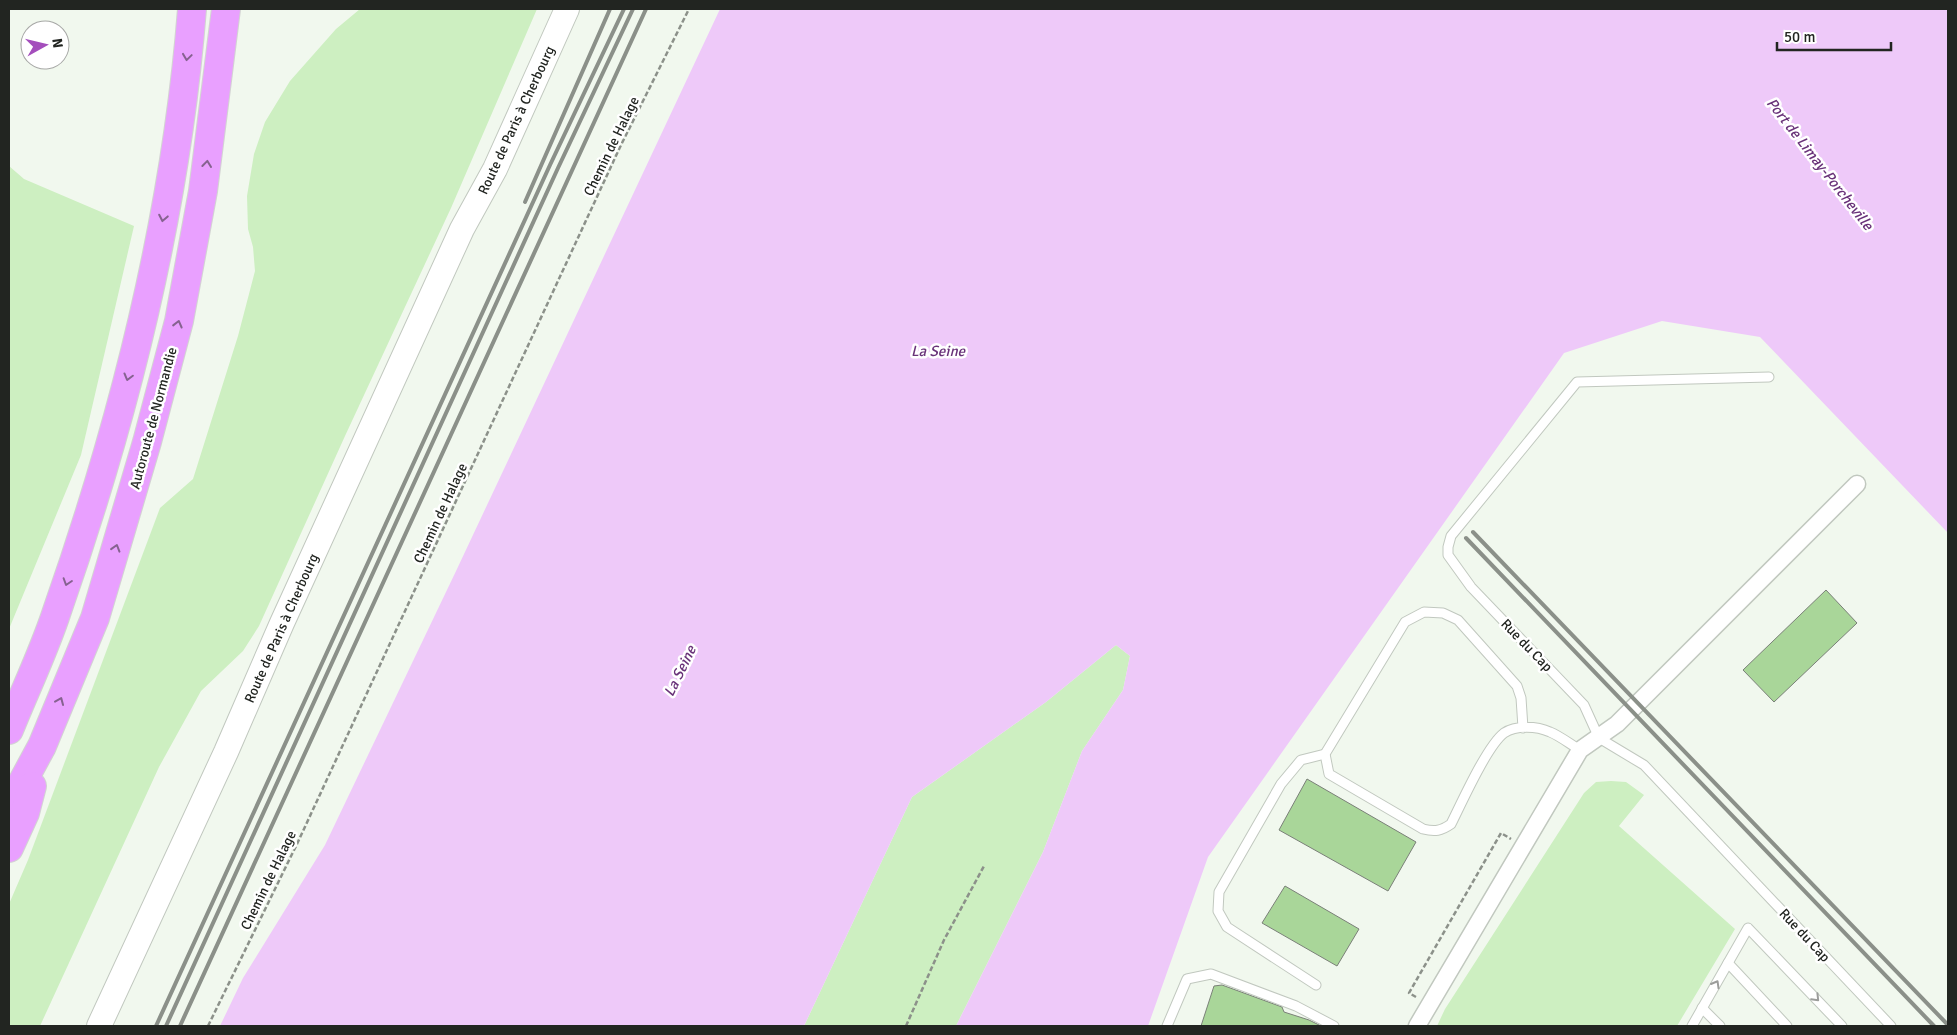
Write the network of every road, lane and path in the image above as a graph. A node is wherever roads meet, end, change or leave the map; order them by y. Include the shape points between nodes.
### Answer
1 (192, 9) edge
2 (226, 9) edge
3 (549, 9) edge
4 (567, 9) edge
5 (689, 9) edge
6 (462, 230) junction
7 (1769, 377) dead end
8 (1857, 484) dead end
9 (1523, 728) junction
10 (9, 730) edge
11 (1599, 738) junction
12 (42, 746) junction
13 (1580, 750) junction
14 (1325, 754) junction
15 (9, 807) edge
16 (1523, 846) junction
17 (9, 848) edge
18 (984, 866) dead end
19 (1728, 963) junction
20 (1316, 985) dead end
21 (1430, 1005) junction
22 (1702, 1008) junction
23 (99, 1026) edge
24 (208, 1026) edge
25 (906, 1026) edge
26 (1167, 1026) edge
27 (1334, 1026) edge
28 (1417, 1026) edge
29 (1692, 1026) edge
30 (1720, 1026) edge
31 (1787, 1026) edge
32 (1842, 1026) edge
33 (1891, 1026) edge

1 -> 10 highway via 171,179 142,326 101,476 60,604
12 -> 2 highway, Autoroute de Normandie via 95,618 179,321 204,190
3 - 6 main road, Route de Paris à Cherbourg
4 - 6 main road, Route de Paris à Cherbourg via 495,169
5 - 24 path, Chemin de Halage via 621,145 309,817
6 - 23 main road, Route de Paris à Cherbourg
7 - 11 lane, Rue du Cap via 1577,382 1451,536 1448,556 1584,705
8 - 11 street via 1617,724
9 - 13 lane via 1550,731
9 - 14 lane via 1505,733 1490,750 1451,824 1442,830 1423,829 1329,774
9 - 14 lane via 1516,686 1458,620 1424,612 1405,622
11 - 13 street
11 - 33 lane, Rue du Cap via 1644,765
12 - 15 highway, Autoroute de Normandie
12 - 17 highway via 25,813
13 - 16 street
14 - 20 lane via 1301,760 1280,784 1219,892 1218,911 1227,927
16 - 21 street
16 - 21 path via 1501,833 1409,993
18 - 25 path via 944,940
22 -> 19 lane
19 - 31 lane
19 -> 32 lane via 1748,928
21 - 28 street
22 - 29 lane
22 - 30 lane
26 - 27 lane via 1187,979 1211,974 1296,1006

